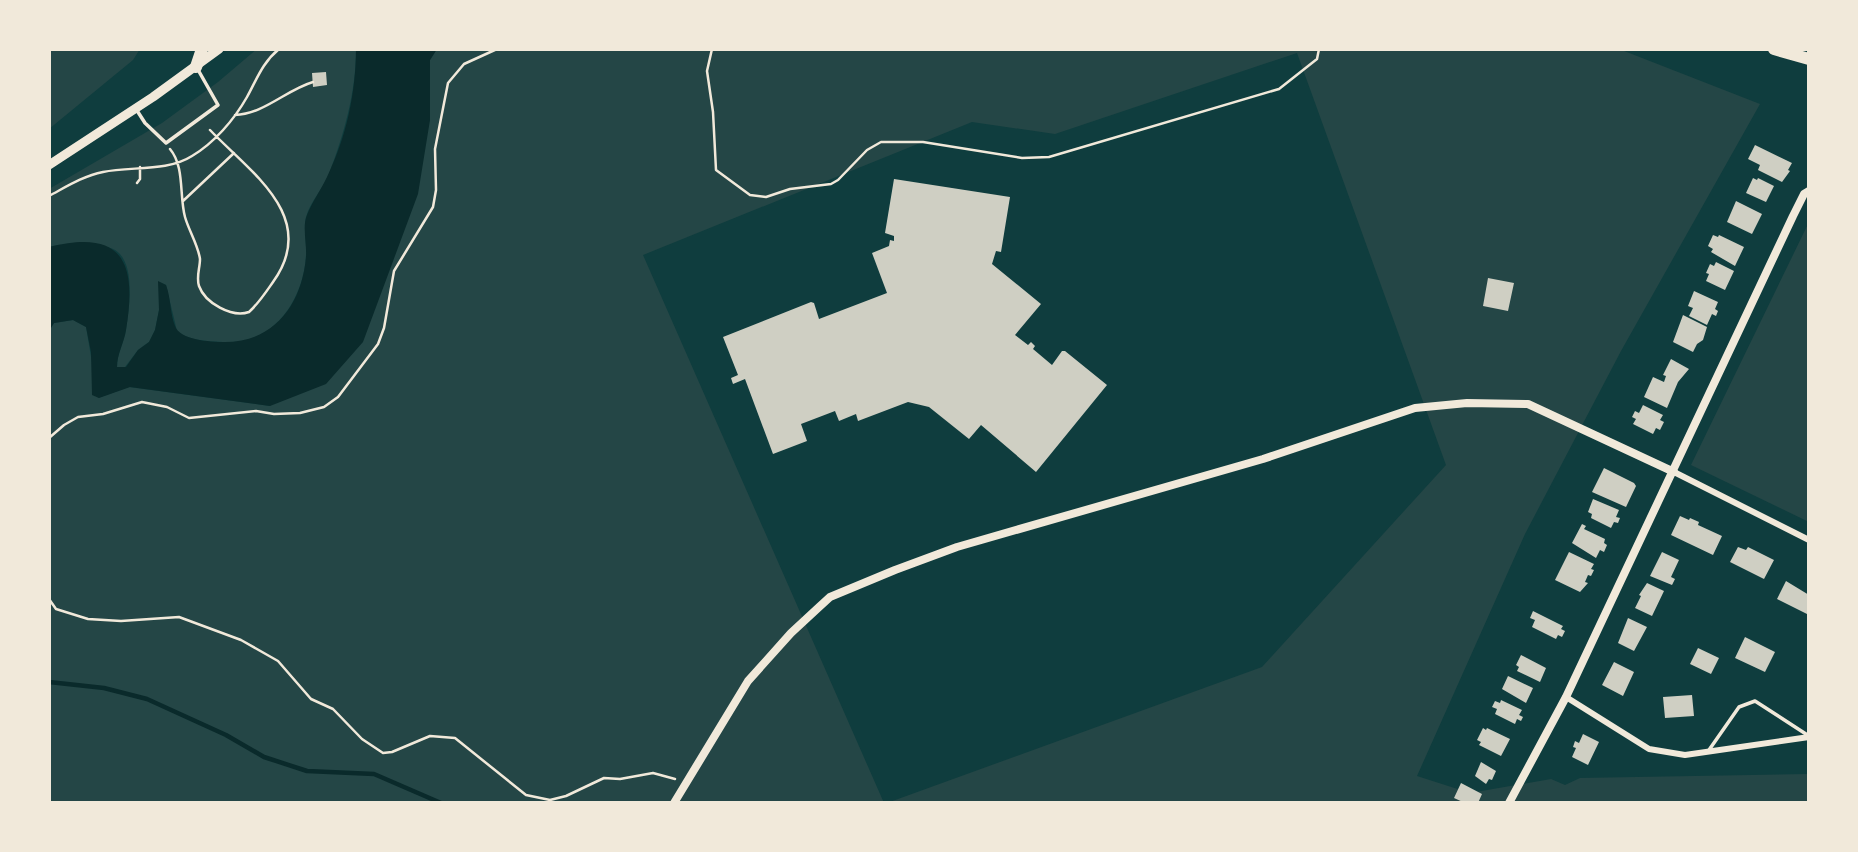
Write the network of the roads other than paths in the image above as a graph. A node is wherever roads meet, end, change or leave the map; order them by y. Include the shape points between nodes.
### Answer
1 (202, 49) edge
2 (219, 49) edge
3 (1774, 49) edge
4 (1809, 59) edge
5 (196, 67) junction
6 (136, 109) junction
7 (49, 165) edge
8 (1809, 191) edge
9 (1674, 472) junction
10 (1809, 540) edge
11 (1566, 697) junction
12 (1809, 737) edge
13 (1708, 752) junction
14 (674, 803) edge
15 (1509, 803) edge

1 - 5 highway
2 - 5 main road
3 - 4 highway
5 - 6 main road
5 - 6 lane via 218,105 166,144
6 - 7 main road
8 - 9 street via 1793,216
9 - 10 street
9 - 11 street
9 - 14 street via 1528,404 1415,408 1263,459 957,547 830,597 748,681
11 - 13 street via 1649,749 1685,755
11 - 15 street
12 - 13 street
12 - 13 lane via 1755,701 1739,707

